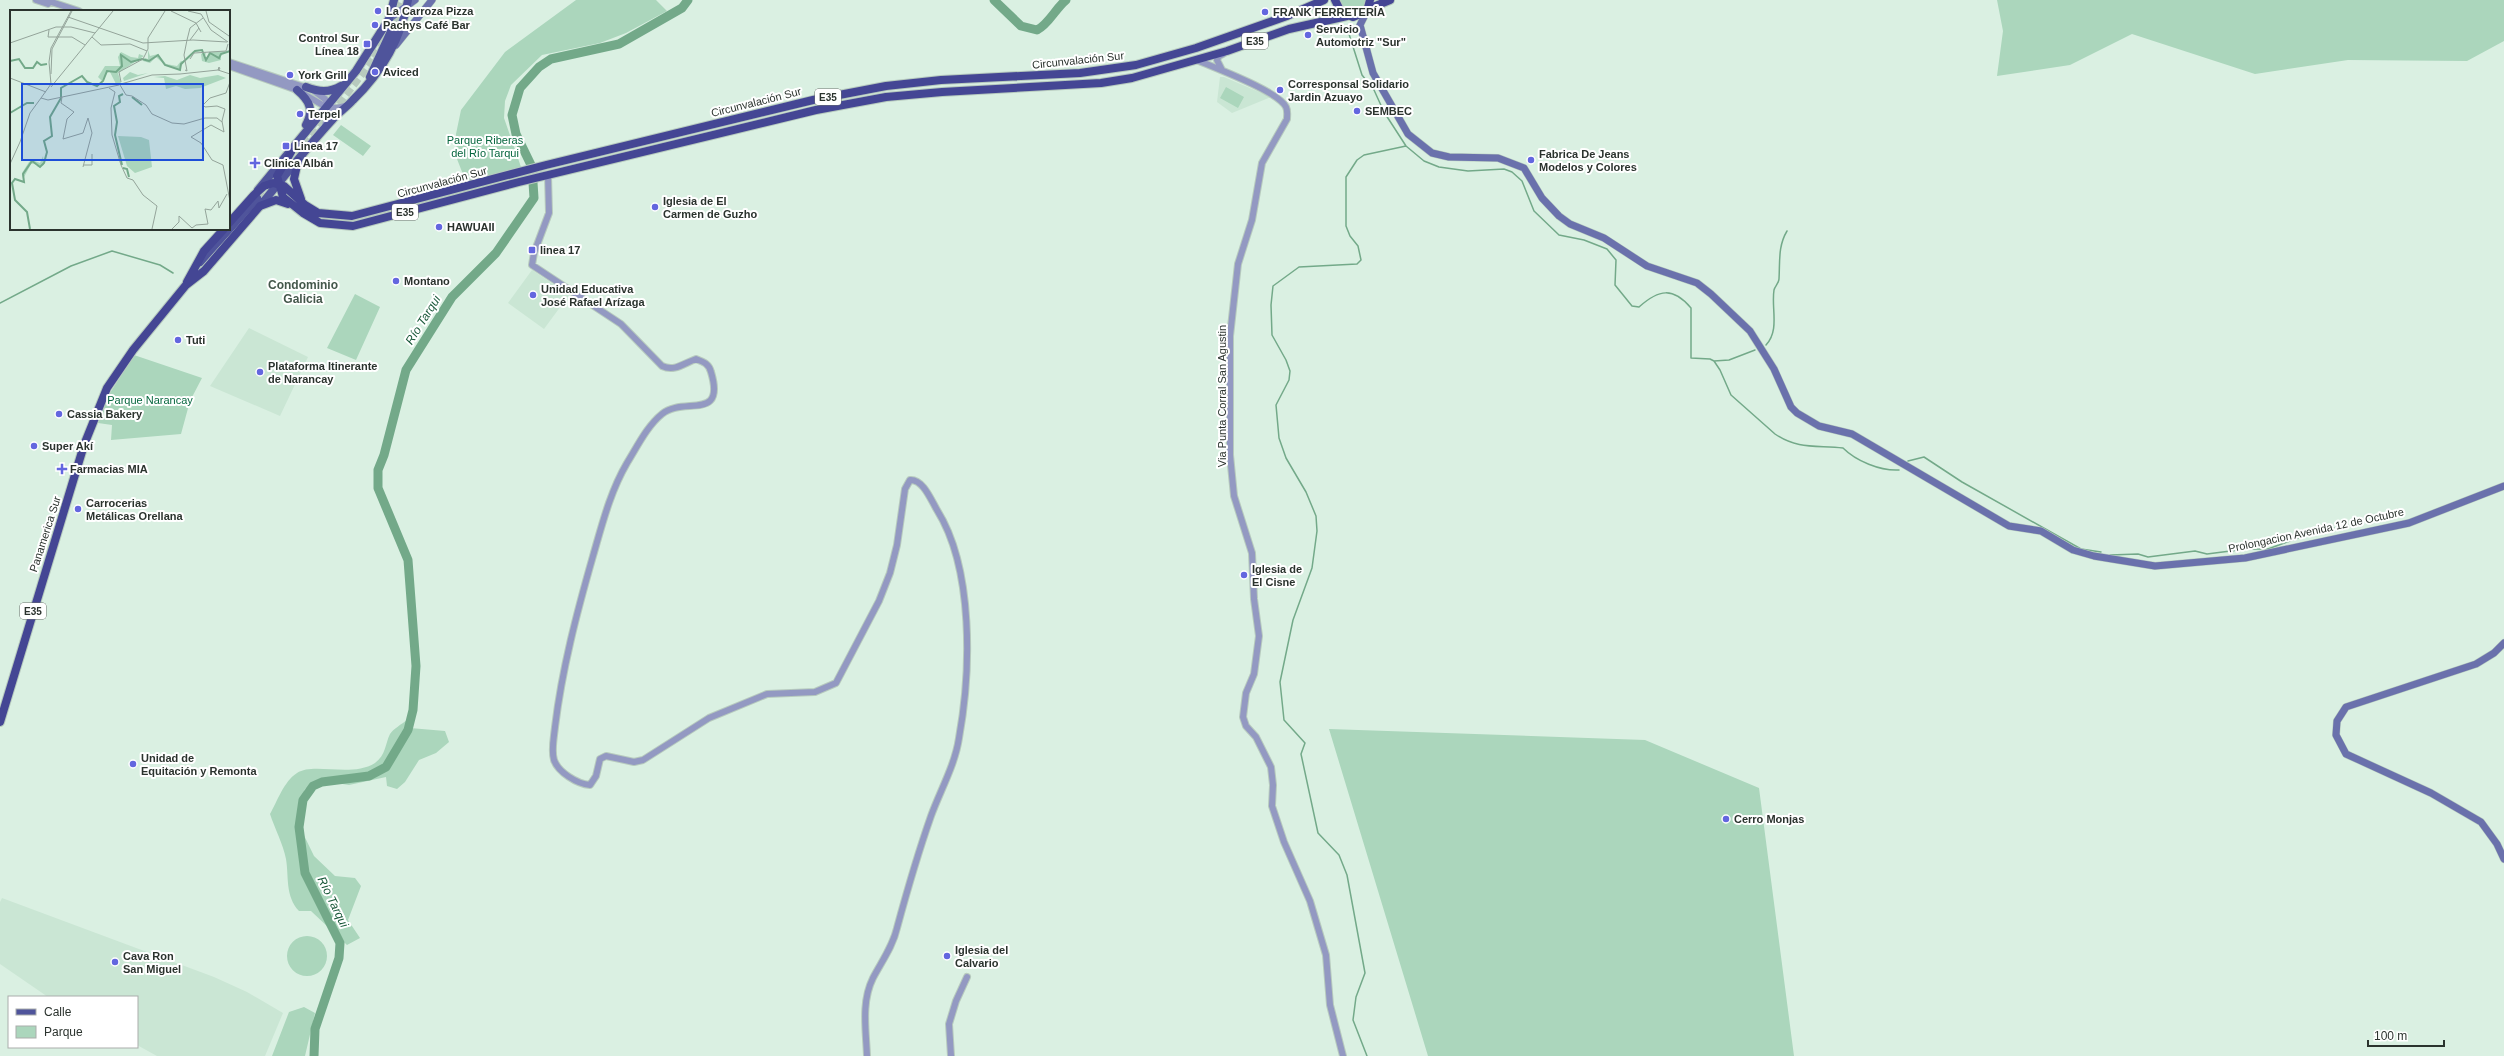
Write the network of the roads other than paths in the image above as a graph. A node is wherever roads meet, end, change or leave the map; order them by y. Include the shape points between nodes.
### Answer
1 (36, 0) edge
2 (45, 0) edge
3 (394, 0) edge
4 (415, 0) edge
5 (432, 0) edge
6 (1324, 0) edge
7 (1335, 0) edge
8 (1370, 0) edge
9 (1390, 0) edge
10 (407, 2) edge
11 (65, 10) edge
12 (76, 10) edge
13 (1367, 10) junction
14 (1348, 16) junction
15 (389, 19) junction
16 (393, 28) tunnel mouth
17 (1362, 34) junction
18 (393, 48) junction
19 (1227, 51) junction
20 (1197, 60) junction
21 (230, 62) edge
22 (230, 66) edge
23 (1223, 71) junction
24 (346, 83) junction
25 (368, 83) junction
26 (306, 87) junction
27 (297, 90) junction
28 (353, 101) junction
29 (328, 106) junction
30 (303, 133) junction
31 (319, 134) junction
32 (291, 152) junction
33 (298, 161) junction
34 (546, 176) junction
35 (278, 184) junction
36 (258, 200) junction
37 (305, 205) junction
38 (294, 207) junction
39 (230, 222) edge
40 (223, 230) edge
41 (194, 273) junction
42 (2504, 486) edge
43 (2504, 643) edge
44 (0, 722) edge
45 (2504, 859) edge
46 (967, 977) dead end
47 (867, 1056) edge
48 (952, 1056) edge
49 (1343, 1056) edge

1 - 11 street
2 - 12 street
3 - 15 main road
4 - 10 main road
5 - 18 main road
6 - 37 highway, Circunvalación Sur / E35 via 1196,48 1136,65 1080,73 941,80 886,86 797,104 541,166 352,216 318,213
7 - 14 highway via 1338,9
8 - 13 highway
9 - 13 highway, Circunvalación Sur / E35
10 - 15 main road
10 - 18 main road
13 - 14 highway, Circunvalación Sur / E35 via 1359,16
13 - 17 main road, Prolongacion Avenida 12 de Octubre via 1360,25
14 - 17 main road, Prolongacion Avenida 12 de Octubre via 1357,24
14 - 19 highway, Circunvalación Sur / E35 via 1289,29
15 - 24 main road via 368,54
16 - 25 main road
17 - 42 main road, Prolongacion Avenida 12 de Octubre via 1373,73 1404,127 1432,153 1449,157 1498,158 1524,168 1542,198 1570,224 1604,238 1647,266 1697,283 1711,294 1750,331 1774,368 1791,407 1797,413 1819,426 1852,434 2010,526 2041,531 2073,550 2094,556 2136,564 2163,565 2245,558 2409,523
18 - 25 main road
19 - 20 highway, Circunvalación Sur / E35
19 - 23 street via 1217,58 1217,63
20 - 23 street, Via Punta Corral San Agustin
20 - 34 highway, Circunvalación Sur / E35 via 1132,78 1101,83 886,97 816,110
21 - 26 street
22 - 27 street
23 - 49 street, Via Punta Corral San Agustin via 1253,84 1281,101 1287,111 1287,119 1262,164 1252,220 1238,264 1232,320 1230,455 1234,496 1252,553 1259,636 1254,674 1246,693 1243,717 1271,767 1274,785 1272,806 1284,842 1310,901 1326,955 1330,1005
24 - 26 main road via 334,90 324,91
24 - 29 main road
25 - 28 main road
26 - 29 street via 321,94
27 - 29 street
27 - 30 main road via 310,104 311,113
28 - 29 street via 342,107
28 - 31 main road
29 - 30 main road
29 - 31 street via 328,118
30 - 32 main road
31 - 33 main road
32 - 35 highway via 277,176
32 - 36 main road
33 - 35 main road
33 - 37 highway via 294,179 296,191
34 - 38 highway, Circunvalación Sur / E35 via 354,226 320,223
34 - 47 street via 549,212 532,265 621,324 662,366 675,368 696,359 703,362 710,367 714,391 712,399 706,404 670,409 657,418 640,442 613,491 564,666 554,742 553,758 557,767 574,780 590,785 596,776 600,759 606,756 634,762 643,760 709,718 760,697 768,694 822,691 836,683 879,601 890,574 905,489 910,480 920,483 942,517 949,535 956,555 966,606 964,692 959,739 953,762 930,818 896,933 873,978 866,1000 864,1036
35 - 36 main road
35 - 36 highway, E35 via 268,185
35 - 37 highway, Circunvalación Sur / E35 via 284,186
35 - 38 highway via 283,197
36 - 38 highway, E35 via 276,200
36 - 39 highway, E35
36 - 41 highway, E35 via 204,271
40 - 41 highway, E35 via 204,251
41 - 44 highway, Panamerica Sur / E35 via 132,350 107,388 93,420
43 - 45 main road via 2476,664 2346,707 2337,720 2336,735 2346,754 2431,793 2481,822
46 - 48 street via 949,1024

